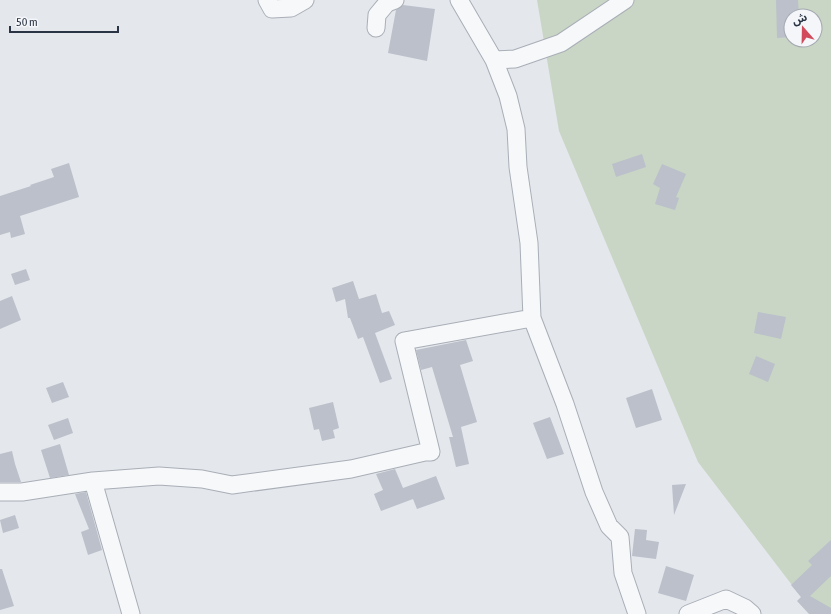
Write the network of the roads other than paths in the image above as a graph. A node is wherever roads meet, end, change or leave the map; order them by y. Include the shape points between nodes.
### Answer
1 (267, 0) edge
2 (305, 0) edge
3 (394, 0) edge
4 (459, 0) edge
5 (625, 0) edge
6 (376, 28) dead end
7 (494, 60) junction
8 (532, 318) junction
9 (94, 481) junction
10 (0, 492) edge
11 (132, 614) edge
12 (637, 614) edge
13 (688, 614) edge
14 (752, 614) edge

1 - 2 street via 272,9 291,8
3 - 6 street via 387,3 377,16
4 - 7 street
5 - 7 street via 562,43 515,59
7 - 8 street via 508,96 516,129 518,167 529,243
8 - 9 street via 404,341 431,452 351,469 232,485 202,479 159,476
8 - 12 street via 566,404 594,492 609,526 620,537 623,573
9 - 10 street via 22,492
9 - 11 street
13 - 14 street via 726,599

